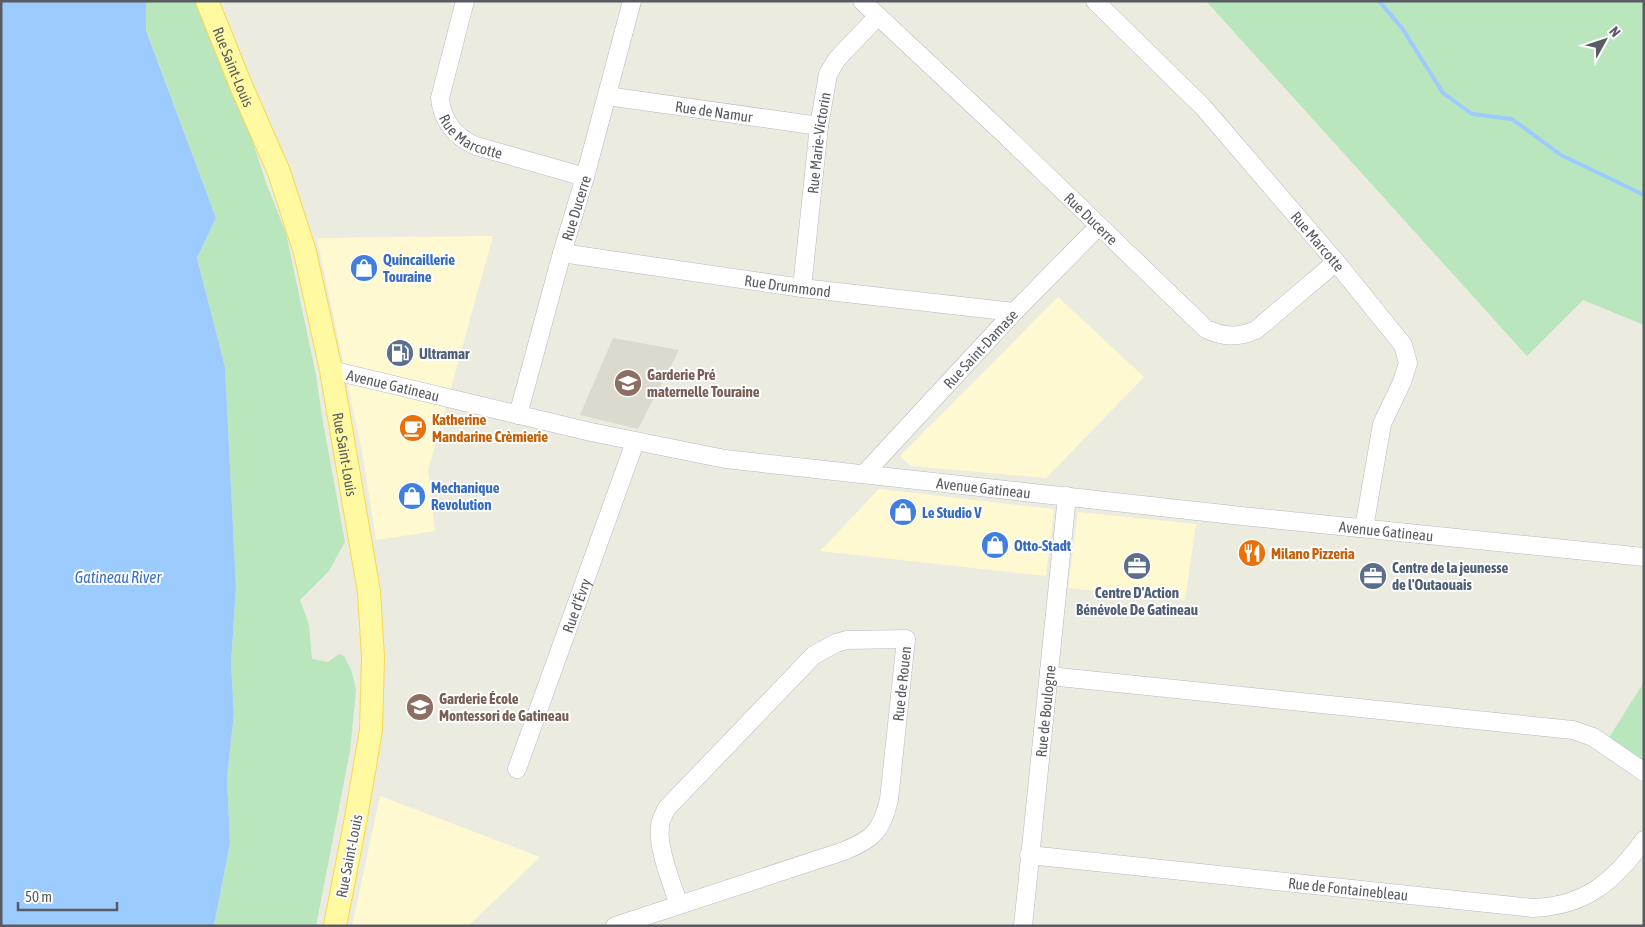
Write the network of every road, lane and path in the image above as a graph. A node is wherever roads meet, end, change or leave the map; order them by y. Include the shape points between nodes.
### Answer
1 (207, 1) edge
2 (466, 1) edge
3 (632, 1) edge
4 (862, 1) edge
5 (1095, 1) edge
6 (878, 16) junction
7 (607, 96) junction
8 (819, 126) junction
9 (585, 176) junction
10 (1099, 226) junction
11 (562, 253) junction
12 (1336, 262) junction
13 (802, 288) junction
14 (1014, 312) junction
15 (331, 370) junction
16 (518, 414) junction
17 (635, 442) junction
18 (864, 474) junction
19 (1067, 496) junction
20 (1364, 528) junction
21 (1644, 558) edge
22 (1049, 676) junction
23 (517, 769) dead end
24 (1644, 772) edge
25 (1644, 840) edge
26 (1029, 855) junction
27 (679, 905) junction
28 (335, 926) edge
29 (615, 926) edge
30 (1023, 926) edge

1 - 15 main road, Rue Saint-Louis via 267,141 292,209 311,273
2 - 9 street, Rue Marcotte via 440,98 444,118 465,141 476,146
3 - 7 street, Rue Ducerre
4 - 6 street, Rue Ducerre
5 - 12 street, Rue Marcotte via 1203,107
6 - 8 street, Rue Marie-Victorin via 831,66
6 - 10 street, Rue Ducerre
7 - 8 street, Rue de Namur
7 - 9 street, Rue Ducerre
8 - 13 street, Rue Marie-Victorin
9 - 11 street, Rue Ducerre
10 - 12 street, Rue Ducerre via 1195,320 1206,329 1233,337 1256,330
10 - 14 street, Rue Saint-Damase
11 - 13 street, Rue Drummond
11 - 16 street, Rue Ducerre
12 - 20 street, Rue Marcotte via 1396,334 1408,363 1380,430
13 - 14 street, Rue Drummond
14 - 18 street, Rue Saint-Damase
15 - 16 street, Avenue Gatineau
15 - 28 main road, Rue Saint-Louis via 369,592 373,657 371,730
16 - 17 street, Avenue Gatineau
17 - 18 street, Avenue Gatineau via 725,459
17 - 23 street, Rue d'Évry
18 - 19 street, Avenue Gatineau
19 - 20 street, Avenue Gatineau
19 - 22 street, Rue de Boulogne
20 - 21 street, Avenue Gatineau
22 - 24 street via 1573,730 1593,737
22 - 26 street, Rue de Boulogne
25 - 26 street, Rue de Fontainebleau via 1607,882 1578,899 1550,907 1515,907
26 - 30 street, Rue de Boulogne
27 - 27 street, Rue de Rouen via 844,851 874,834 886,812 888,800 906,638 848,640 814,655 667,808 660,826 660,841
27 - 29 street, Rue de Rouen

